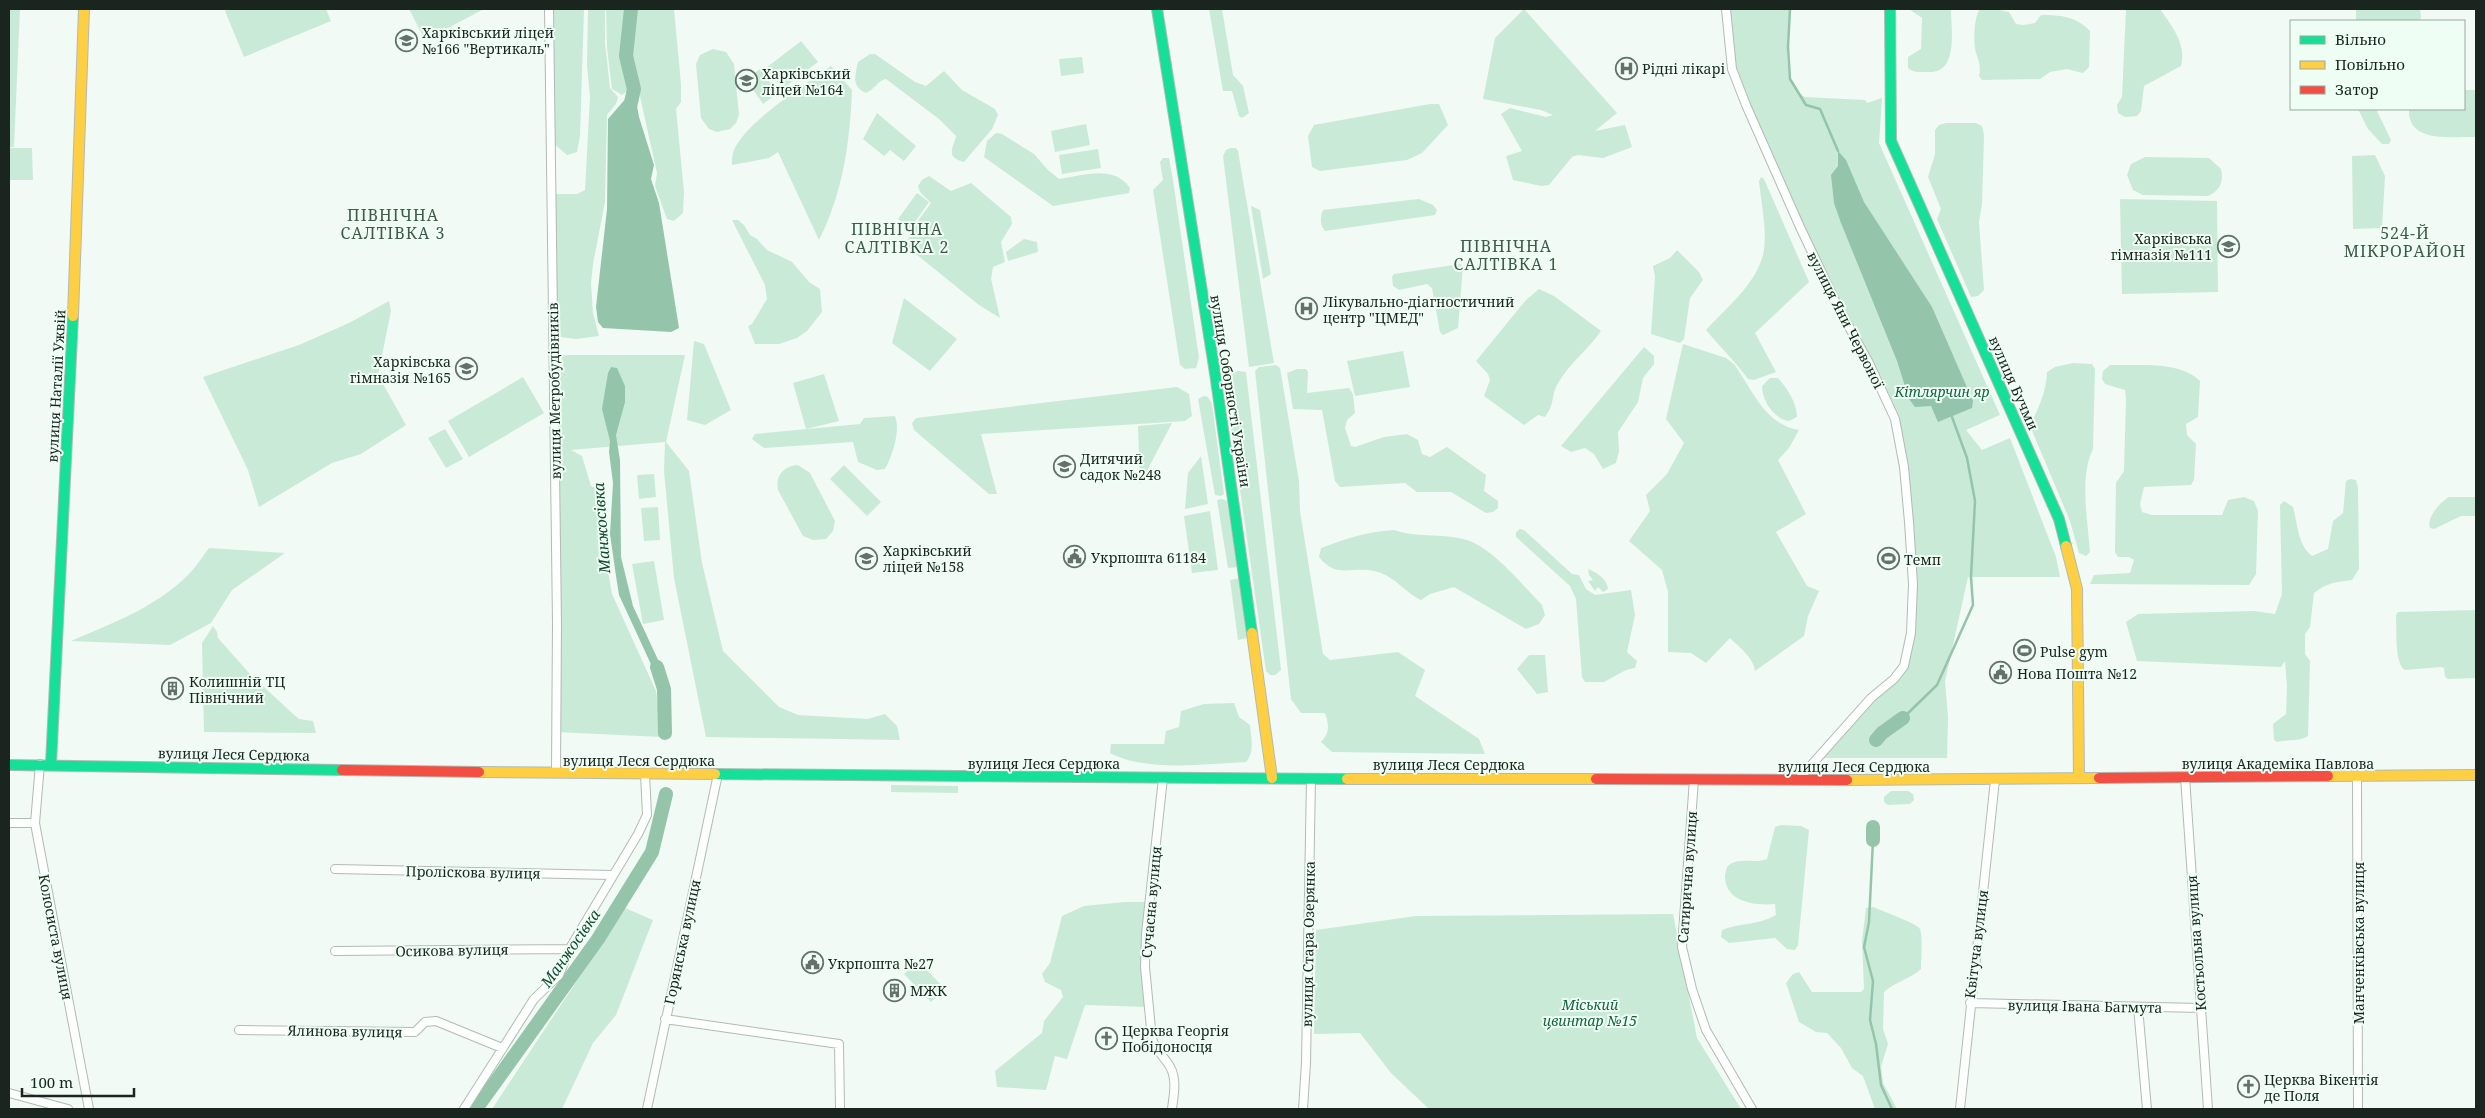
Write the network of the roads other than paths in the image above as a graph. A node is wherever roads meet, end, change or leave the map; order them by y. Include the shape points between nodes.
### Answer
1 (84, 9) edge
2 (549, 9) edge
3 (1158, 9) edge
4 (1726, 9) edge
5 (1890, 9) edge
6 (46, 764) junction
7 (9, 765) edge
8 (556, 773) junction
9 (645, 774) junction
10 (718, 774) junction
11 (2476, 775) edge
12 (2184, 776) junction
13 (2079, 777) junction
14 (2358, 777) junction
15 (1163, 778) junction
16 (1272, 778) junction
17 (1311, 778) junction
18 (1694, 779) junction
19 (1798, 780) junction
20 (1995, 780) junction
21 (9, 823) edge
22 (35, 823) junction
23 (335, 870) dead end
24 (612, 876) junction
25 (570, 949) junction
26 (335, 951) dead end
27 (1970, 1003) junction
28 (2138, 1007) junction
29 (2200, 1008) junction
30 (665, 1019) junction
31 (239, 1030) dead end
32 (502, 1048) junction
33 (9, 1093) edge
34 (68, 1109) edge
35 (89, 1109) edge
36 (464, 1109) edge
37 (647, 1109) edge
38 (840, 1109) edge
39 (1172, 1109) edge
40 (1302, 1109) edge
41 (1752, 1109) edge
42 (1960, 1109) edge
43 (2146, 1109) edge
44 (2208, 1109) edge
45 (2358, 1109) edge

1 - 6 main road, вулиця Наталії Ужвій via 71,364
2 - 8 street, вулиця Метробудівників
3 - 16 main road, вулиця Соборності України via 1215,373
4 - 19 street, вулиця Яни Червоної via 1732,70 1800,227 1895,419 1904,467 1912,594 1909,652 1894,679 1871,698
5 - 13 main road, вулиця Бучми via 1891,141 2059,519 2077,589
6 - 7 main road, вулиця Леся Сердюка
6 - 8 main road, вулиця Леся Сердюка
6 - 22 street, Колосиста вулиця
8 - 9 main road, вулиця Леся Сердюка
9 - 10 main road, вулиця Леся Сердюка
9 - 24 street via 647,815
10 - 15 main road, вулиця Леся Сердюка
10 - 30 street, Горянська вулиця
11 - 14 main road, вулиця Академіка Павлова
12 - 13 main road, вулиця Академіка Павлова
12 - 14 main road, вулиця Академіка Павлова
12 - 29 street, Костьольна вулиця
13 - 20 main road, вулиця Леся Сердюка
14 - 45 street, Манченківська вулиця
15 - 16 main road, вулиця Леся Сердюка
15 - 39 street, Сучасна вулиця via 1145,967 1152,1039 1174,1077
16 - 17 main road, вулиця Леся Сердюка
17 - 18 main road, вулиця Леся Сердюка
17 - 40 street, вулиця Стара Озерянка via 1306,1063
18 - 19 main road, вулиця Леся Сердюка
18 - 41 street, Сатирична вулиця via 1682,947 1706,1030
19 - 20 main road, вулиця Леся Сердюка
20 - 27 street, Квітуча вулиця
21 - 22 street
22 - 35 street, Колосиста вулиця
23 - 24 street, Проліскова вулиця
24 - 25 street
25 - 26 street, Осикова вулиця
25 - 32 street via 559,975 534,999
27 - 28 street, вулиця Івана Багмута
27 - 42 street, Квітуча вулиця
28 - 29 street, вулиця Івана Багмута
28 - 43 street
29 - 44 street, Костьольна вулиця
30 - 37 street, Горянська вулиця
30 - 38 street via 839,1044
31 - 32 street, Ялинова вулиця via 415,1032 425,1022 436,1021
32 - 36 street
33 - 34 street

